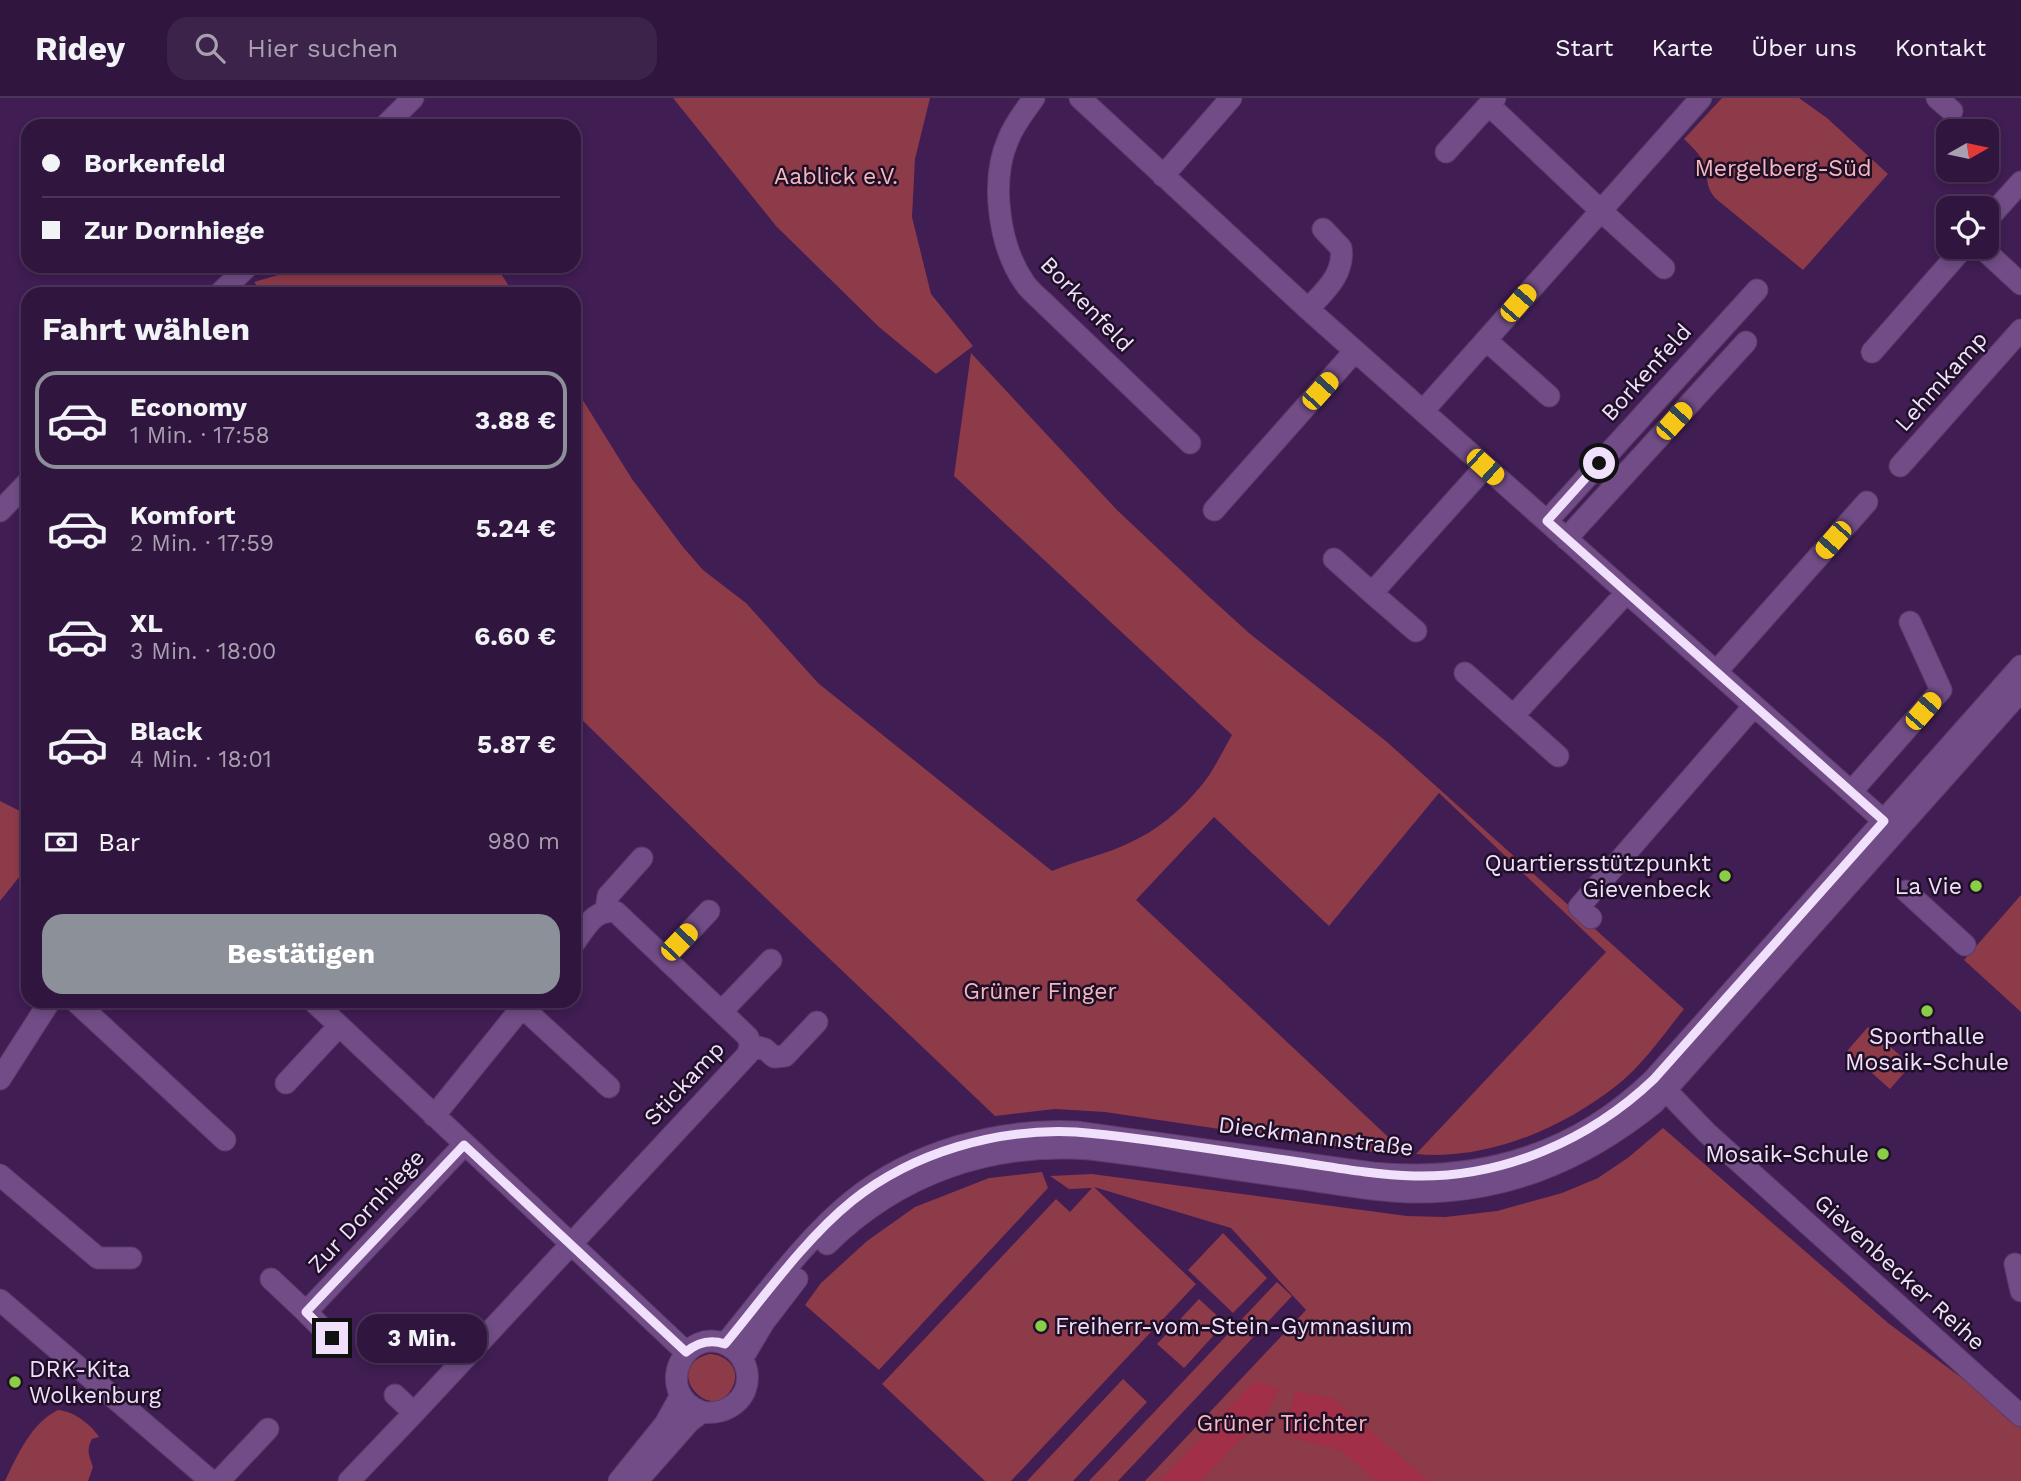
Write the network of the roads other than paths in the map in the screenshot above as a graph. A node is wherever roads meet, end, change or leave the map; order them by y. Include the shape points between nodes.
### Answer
1 (413, 98) edge
2 (1034, 98) edge
3 (1080, 98) edge
4 (1231, 98) edge
5 (1701, 98) edge
6 (1492, 102) edge
7 (392, 119) edge
8 (1446, 152) dead end
9 (1163, 176) junction
10 (2021, 183) edge
11 (1999, 207) edge
12 (1600, 211) junction
13 (1323, 229) dead end
14 (1953, 259) edge
15 (1994, 259) edge
16 (1664, 268) dead end
17 (241, 273) edge
18 (2021, 284) edge
19 (226, 287) edge
20 (1757, 290) dead end
21 (1308, 309) junction
22 (2021, 330) edge
23 (1486, 340) junction
24 (1746, 342) dead end
25 (1355, 351) junction
26 (1872, 352) dead end
27 (1549, 396) dead end
28 (1423, 411) junction
29 (1190, 443) dead end
30 (1900, 466) dead end
31 (1485, 467) junction
32 (21, 489) edge
33 (1867, 502) dead end
34 (1214, 510) dead end
35 (0, 511) edge
36 (1547, 521) junction
37 (1566, 539) junction
38 (1334, 559) dead end
39 (1372, 593) junction
40 (1626, 593) junction
41 (1910, 622) dead end
42 (1416, 631) dead end
43 (2021, 666) edge
44 (1716, 672) junction
45 (1465, 673) dead end
46 (2021, 691) edge
47 (1754, 706) junction
48 (1513, 716) junction
49 (1558, 756) dead end
50 (1851, 792) junction
51 (1890, 826) junction
52 (642, 858) dead end
53 (1906, 891) dead end
54 (1580, 908) dead end
55 (606, 910) junction
56 (709, 911) dead end
57 (581, 934) edge
58 (1965, 944) dead end
59 (665, 958) junction
60 (771, 960) dead end
61 (46, 1008) edge
62 (83, 1008) edge
63 (320, 1008) edge
64 (521, 1008) edge
65 (528, 1008) edge
66 (722, 1011) junction
67 (817, 1022) dead end
68 (339, 1026) junction
69 (750, 1045) junction
70 (0, 1079) edge
71 (286, 1083) dead end
72 (1660, 1085) junction
73 (609, 1087) dead end
74 (434, 1116) junction
75 (225, 1140) dead end
76 (464, 1145) junction
77 (0, 1175) edge
78 (570, 1244) junction
79 (131, 1258) dead end
80 (2015, 1264) dead end
81 (271, 1279) dead end
82 (2021, 1291) edge
83 (0, 1300) edge
84 (306, 1312) junction
85 (332, 1338) dead end
86 (725, 1344) junction
87 (686, 1352) junction
88 (742, 1359) junction
89 (395, 1395) dead end
90 (681, 1395) junction
91 (702, 1412) junction
92 (414, 1413) junction
93 (2021, 1416) edge
94 (268, 1429) dead end
95 (211, 1481) edge
96 (219, 1481) edge
97 (349, 1481) edge
98 (619, 1481) edge
99 (637, 1481) edge

1 - 7 street
2 - 29 street, Borkenfeld via 1007,141 1002,162 998,191 1001,223 1011,256 1024,282 1043,302
3 - 9 street
4 - 9 street
5 - 12 street
6 - 8 street
6 - 12 street
9 - 21 street
10 - 11 street
12 - 16 street
12 - 23 street
13 - 21 street via 1341,248 1341,264
14 - 26 street
15 - 18 street
17 - 19 street
20 - 36 street, Borkenfeld
21 - 25 street
22 - 30 street, Lehmkamp
23 - 27 street
23 - 28 street
24 - 37 street
25 - 28 street
25 - 34 street
28 - 31 street
31 - 36 street
31 - 39 street
32 - 35 street
33 - 44 street
36 - 37 street
37 - 40 street
38 - 39 street
39 - 42 street
40 - 44 street
40 - 48 street
41 - 50 street via 1941,690
43 - 51 street, Dieckmannstraße
44 - 47 street
45 - 48 street
46 - 51 street, Dieckmannstraße
47 - 50 street
47 - 54 street
48 - 49 street
50 - 51 street
51 - 72 street, Dieckmannstraße
52 - 55 street via 608,896
53 - 58 street
55 - 57 street
55 - 59 street, Stickamp via 616,912
56 - 59 street
59 - 66 street, Stickamp
60 - 66 street
61 - 70 street
62 - 75 street
63 - 68 street
64 - 74 street
65 - 73 street
66 - 69 street, Stickamp via 748,1037
67 - 69 street via 785,1056 774,1057
68 - 71 street
68 - 74 street
69 - 78 street, Stickamp via 748,1054
72 - 86 street, Dieckmannstraße via 1560,1144 1510,1163 1454,1174 1372,1173 1076,1132 1018,1134 971,1143 909,1166 853,1200 814,1238
72 - 88 street, Dieckmannstraße via 1654,1103 1564,1161 1507,1181 1458,1190 1405,1192 1078,1149 1014,1151 966,1161 897,1191 836,1235 770,1313
72 - 93 street, Gievenbecker Reihe via 1714,1140
74 - 76 street
76 - 78 street
76 - 84 street, Zur Dornhiege
77 - 79 street via 98,1258
78 - 87 street
78 - 92 street
80 - 82 street
81 - 84 street
83 - 95 street
84 - 85 street
86 - 87 street via 704,1342
86 - 88 street
87 - 90 street via 677,1370
88 - 91 street via 747,1376 740,1399 723,1411
89 - 92 street
90 - 91 street
90 - 98 street via 659,1433
91 - 99 street
92 - 97 street
94 - 96 street

